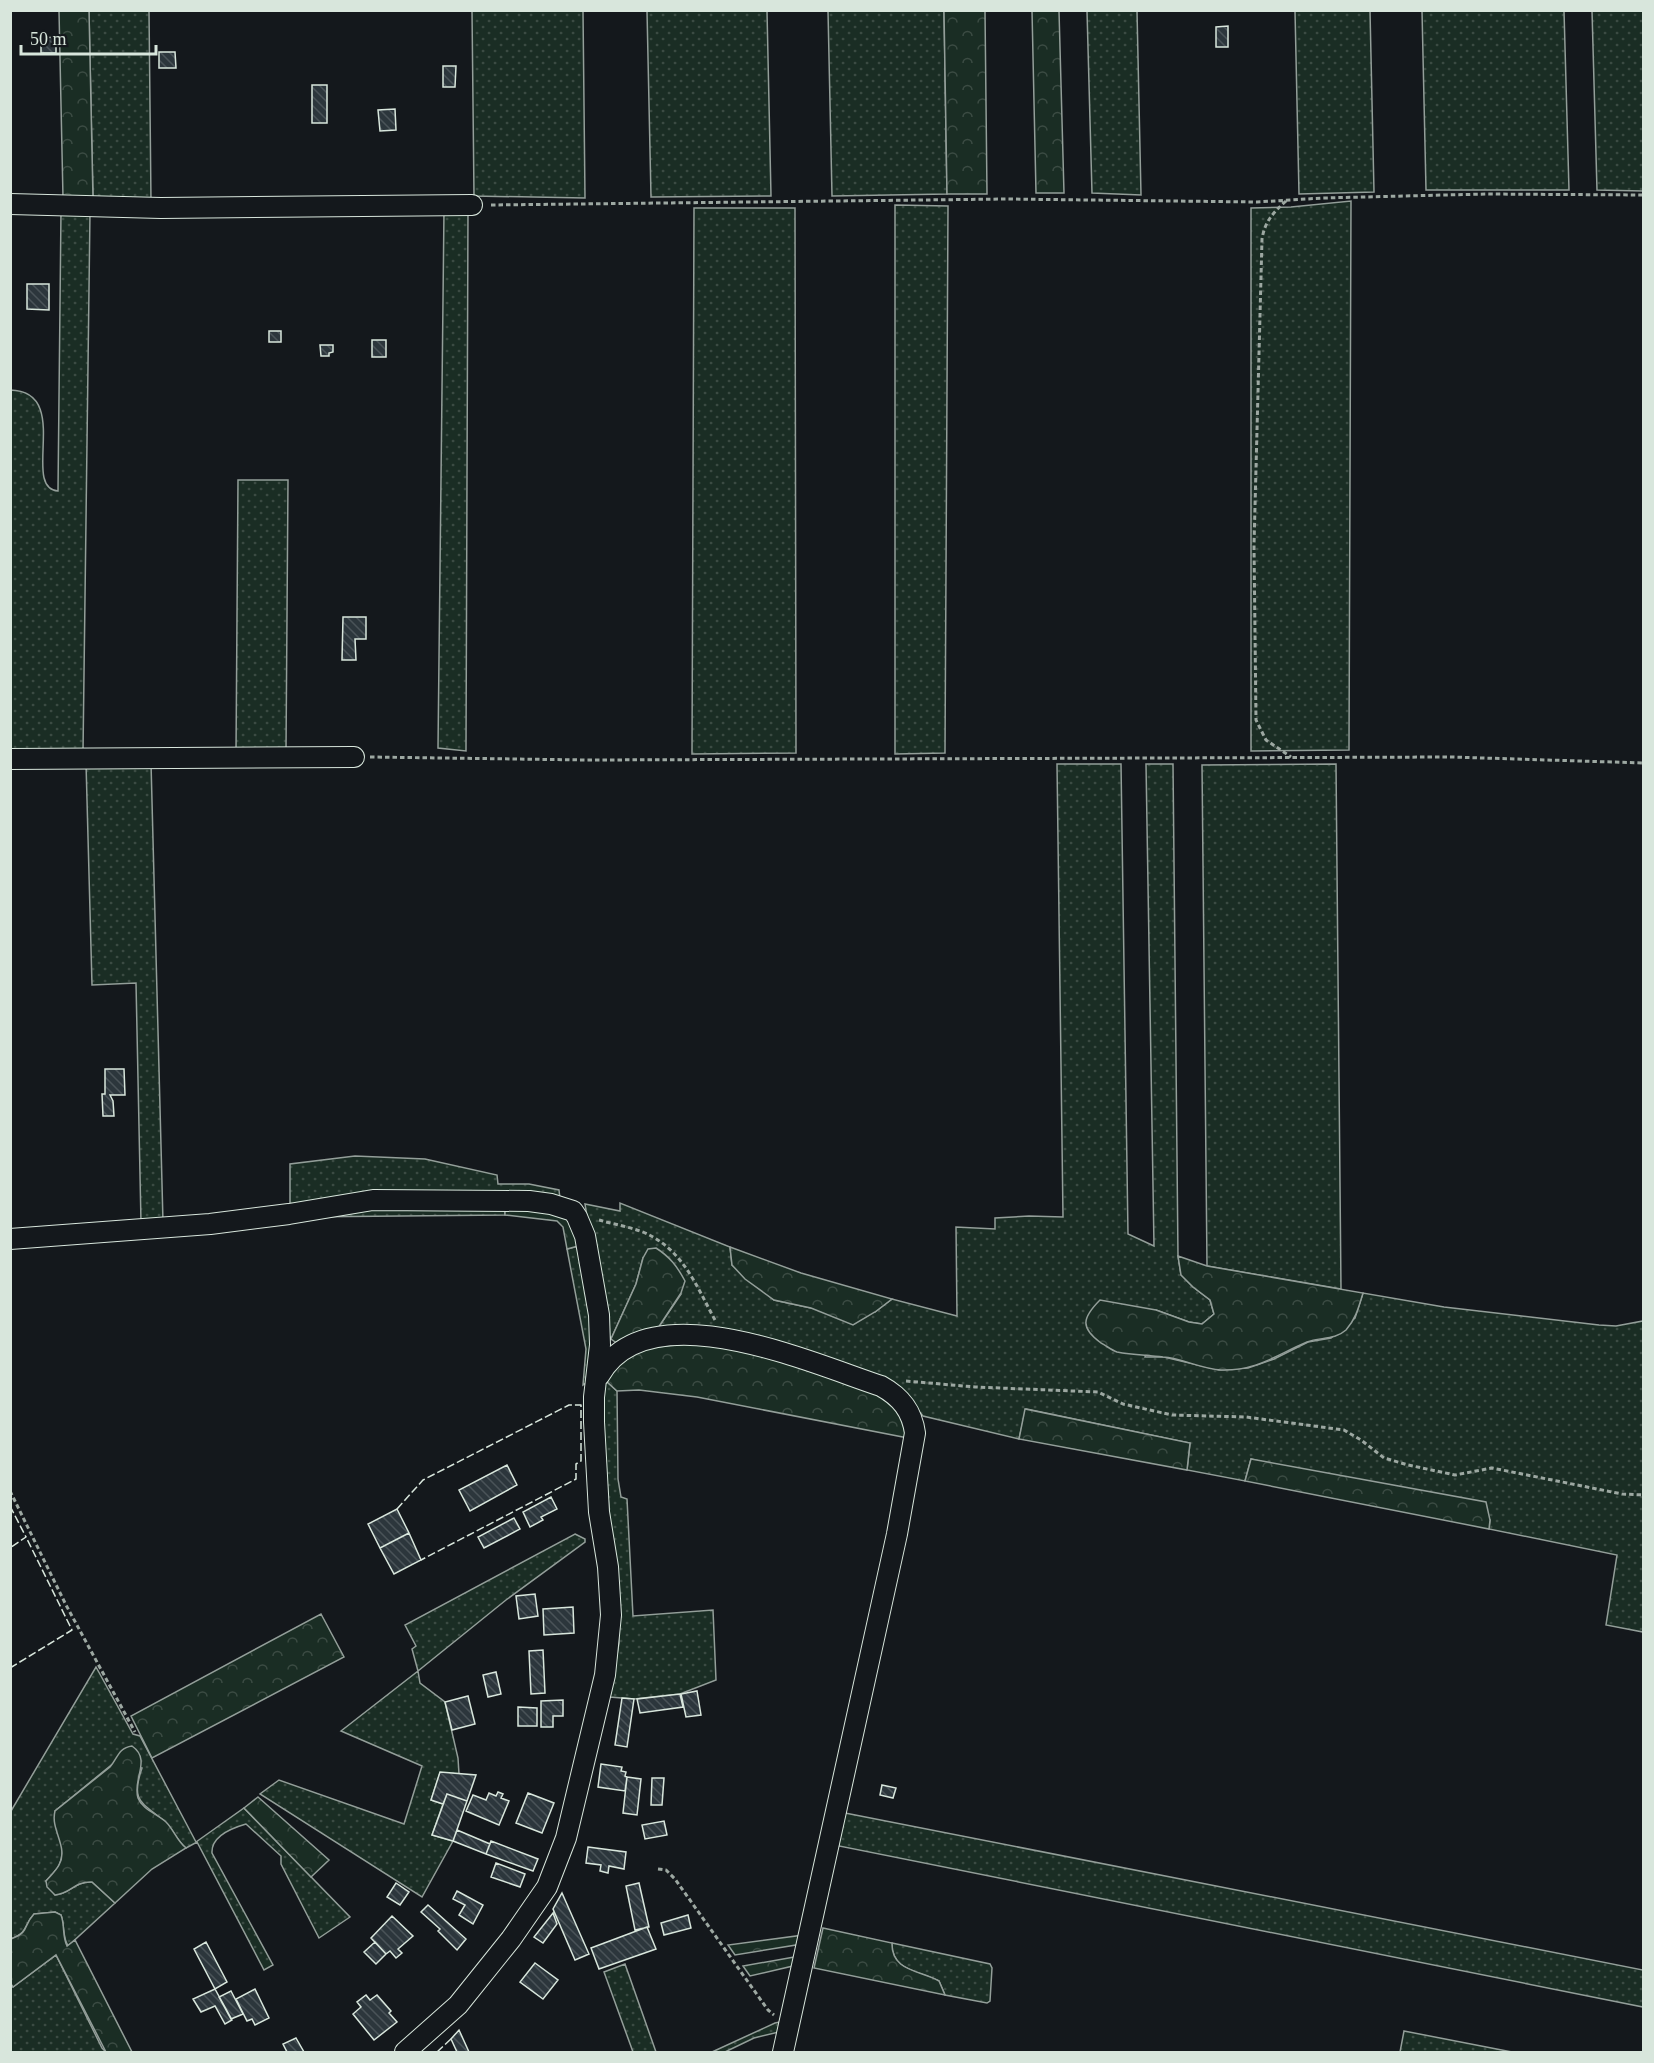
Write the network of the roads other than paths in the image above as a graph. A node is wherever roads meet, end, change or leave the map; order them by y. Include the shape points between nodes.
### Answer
1 (10, 204) edge
2 (472, 205) road end
3 (354, 757) road end
4 (10, 759) edge
5 (10, 1239) edge
6 (598, 1378) junction
7 (405, 2052) edge
8 (783, 2052) edge

1 - 2 street via 161,208
3 - 4 street
5 - 6 street via 210,1224 373,1200 550,1204 573,1211 582,1225 599,1315
6 - 7 street via 594,1397 596,1478 610,1615 605,1675 566,1838 547,1887 511,1939 458,2004
6 - 8 street via 613,1356 651,1337 676,1334 727,1338 881,1386 895,1394 913,1421 915,1433 897,1534

